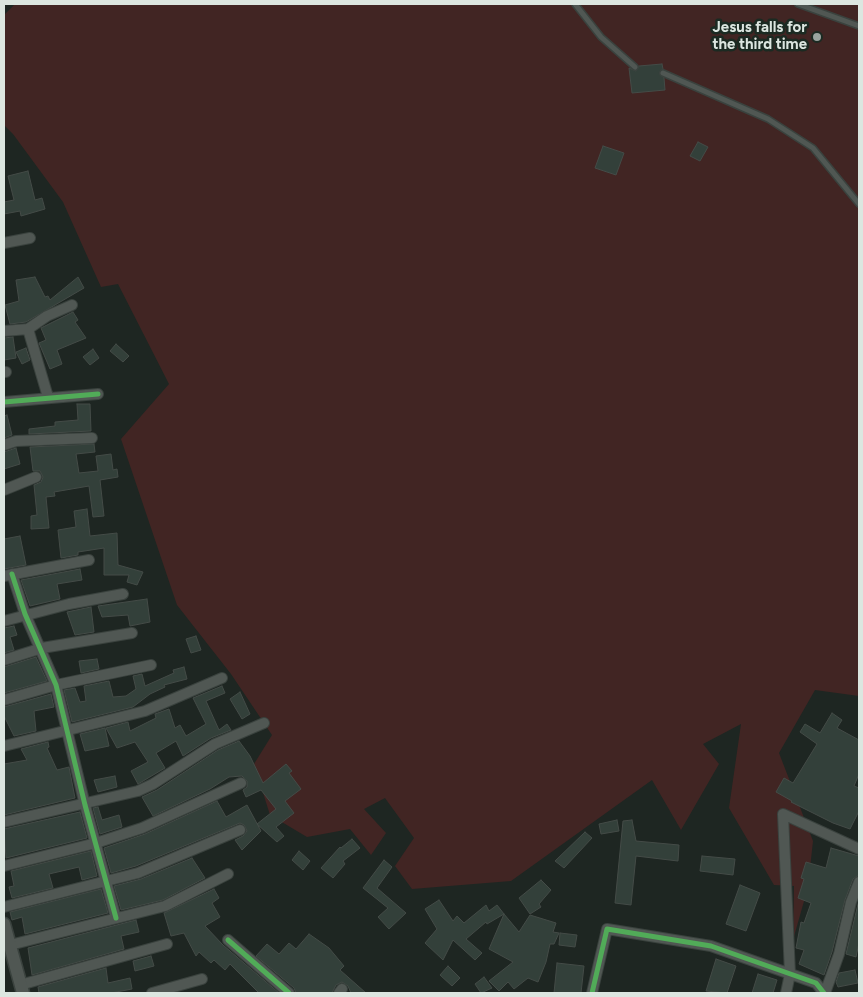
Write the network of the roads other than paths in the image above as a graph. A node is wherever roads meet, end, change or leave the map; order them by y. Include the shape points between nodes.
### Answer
1 (576, 4) edge
2 (798, 4) edge
3 (859, 26) edge
4 (635, 67) dead end
5 (663, 73) dead end
6 (859, 204) edge
7 (30, 238) dead end
8 (4, 244) edge
9 (72, 305) dead end
10 (28, 329) junction
11 (4, 330) edge
12 (98, 394) dead end
13 (48, 397) junction
14 (4, 402) edge
15 (92, 438) dead end
16 (4, 445) edge
17 (36, 477) dead end
18 (4, 490) edge
19 (89, 560) dead end
20 (8, 575) edge
21 (123, 594) dead end
22 (25, 614) junction
23 (4, 620) edge
24 (132, 633) dead end
25 (42, 648) junction
26 (4, 660) edge
27 (152, 665) dead end
28 (222, 678) dead end
29 (56, 685) junction
30 (4, 700) edge
31 (264, 723) dead end
32 (65, 729) junction
33 (4, 746) edge
34 (241, 783) dead end
35 (85, 804) junction
36 (4, 822) edge
37 (240, 830) dead end
38 (96, 843) junction
39 (859, 849) edge
40 (4, 866) edge
41 (228, 874) dead end
42 (106, 880) junction
43 (859, 882) edge
44 (4, 907) edge
45 (116, 918) junction
46 (4, 924) edge
47 (228, 940) dead end
48 (167, 944) dead end
49 (10, 945) junction
50 (790, 974) junction
51 (202, 979) dead end
52 (21, 989) edge
53 (152, 993) edge
54 (288, 993) edge
55 (592, 993) edge
56 (786, 993) edge
57 (825, 993) edge

1 - 4 lane via 601,37
2 - 3 lane
5 - 6 lane via 768,119 798,138 812,148
7 - 8 street
9 - 10 street
10 - 11 street
10 - 13 street
12 - 13 street
13 - 14 street
15 - 16 street via 16,441
17 - 18 street
19 - 20 street
20 - 22 street
21 - 22 street
22 - 23 street
22 - 25 street
24 - 25 street
25 - 26 street
25 - 29 street
27 - 29 street
28 - 32 street via 145,711
29 - 30 street
29 - 32 street
31 - 35 street via 215,744 153,784 122,796
32 - 33 street
32 - 35 street
34 - 38 street via 142,828
35 - 36 street
35 - 38 street
37 - 42 street via 138,873
38 - 40 street
38 - 42 street
39 - 50 street via 783,814
41 - 45 street via 165,906
42 - 44 street
42 - 45 street
43 - 57 street
45 - 49 street
46 - 49 street
47 - 54 street
48 - 52 street
49 - 52 street
50 - 55 street via 711,946 607,929
50 - 56 street
50 - 57 street via 816,983
51 - 53 street

